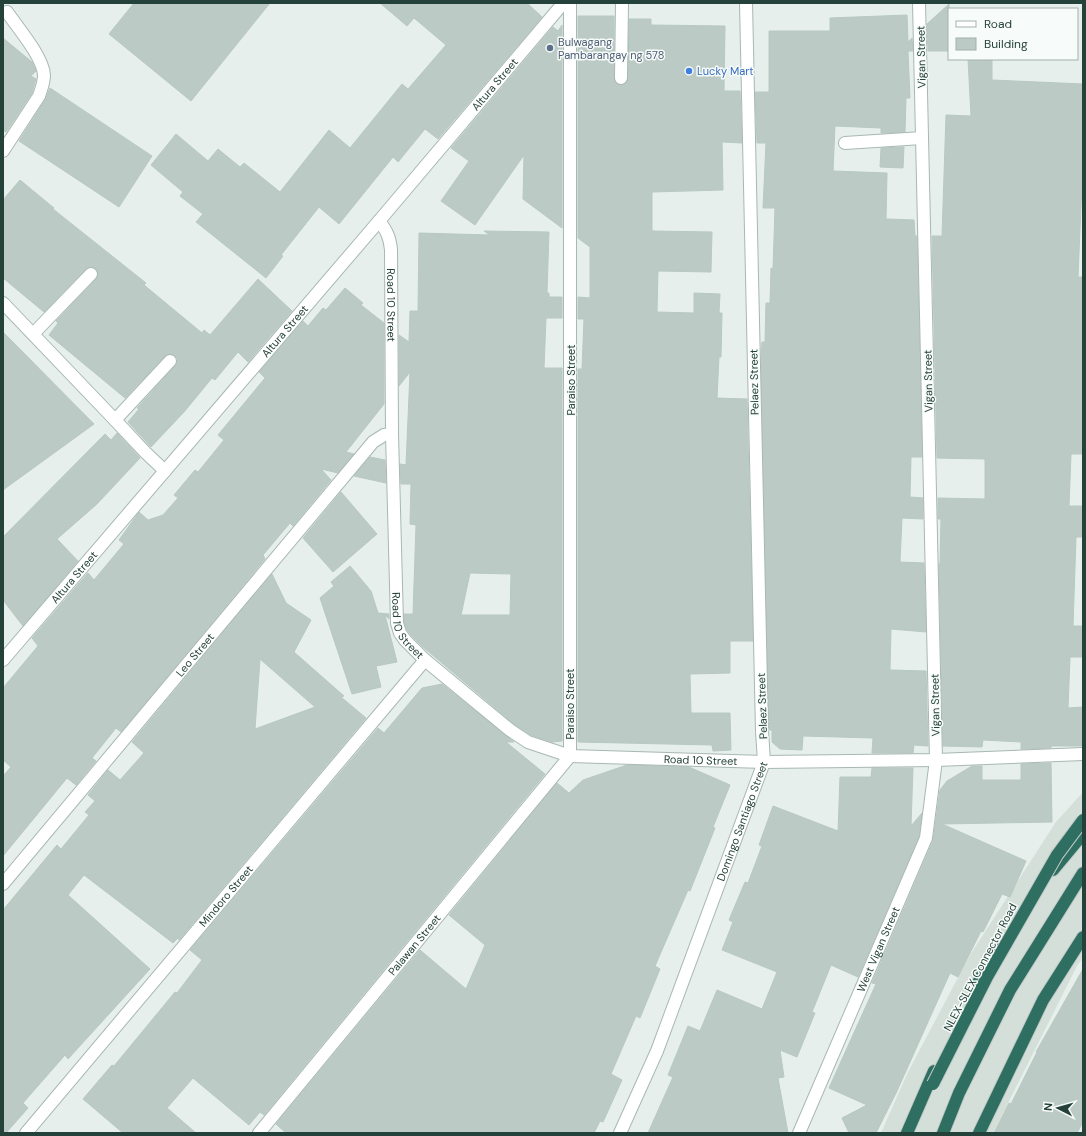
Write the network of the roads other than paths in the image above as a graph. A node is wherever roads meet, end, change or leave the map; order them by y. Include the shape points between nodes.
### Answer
1 (622, 3) edge
2 (746, 3) edge
3 (919, 3) edge
4 (562, 4) edge
5 (7, 12) dead end
6 (620, 78) dead end
7 (922, 138) junction
8 (845, 143) dead end
9 (3, 151) edge
10 (379, 221) junction
11 (91, 274) dead end
12 (3, 303) edge
13 (33, 334) junction
14 (170, 361) dead end
15 (115, 420) junction
16 (392, 434) junction
17 (165, 471) junction
18 (3, 660) edge
19 (425, 660) junction
20 (1083, 754) edge
21 (570, 756) junction
22 (936, 760) junction
23 (764, 762) junction
24 (1083, 820) edge
25 (1083, 834) edge
26 (1083, 873) edge
27 (3, 884) edge
28 (1083, 937) edge
29 (26, 1133) edge
30 (259, 1133) edge
31 (620, 1133) edge
32 (799, 1133) edge
33 (907, 1133) edge
34 (913, 1133) edge
35 (943, 1133) edge
36 (979, 1133) edge

1 - 6 street
2 - 23 street, Pelaez Street
3 - 7 street, Vigan Street
4 - 10 street, Altura Street
4 - 21 street, Paraiso Street
5 - 9 street via 41,62 44,76 39,96
7 - 8 street
7 - 22 street, Vigan Street
10 - 16 street, Road 10 Street via 390,238 391,250
10 - 17 street, Altura Street
11 - 13 street
12 - 13 street
13 - 15 street
14 - 15 street
15 - 17 street
16 - 19 street, Road 10 Street via 397,623 405,640
16 - 27 street, Leo Street via 384,435 373,442
17 - 18 street, Altura Street
19 - 21 street, Road 10 Street via 528,742
19 - 29 street, Mindoro Street
20 - 22 street, Domingo Santiago Street
21 - 23 street, Road 10 Street
21 - 30 street, Palawan Street
22 - 23 street, Domingo Santiago Street
22 - 32 street, West Vigan Street via 926,838
23 - 31 street, Domingo Santiago Street via 657,1051
24 - 34 highway, NLEX-SLEX Connector Road, bridge via 1057,855 987,977 934,1084
25 - 33 highway via 1061,860 987,965 930,1080
26 - 35 highway via 1010,990 959,1093
28 - 36 highway via 1043,1000

